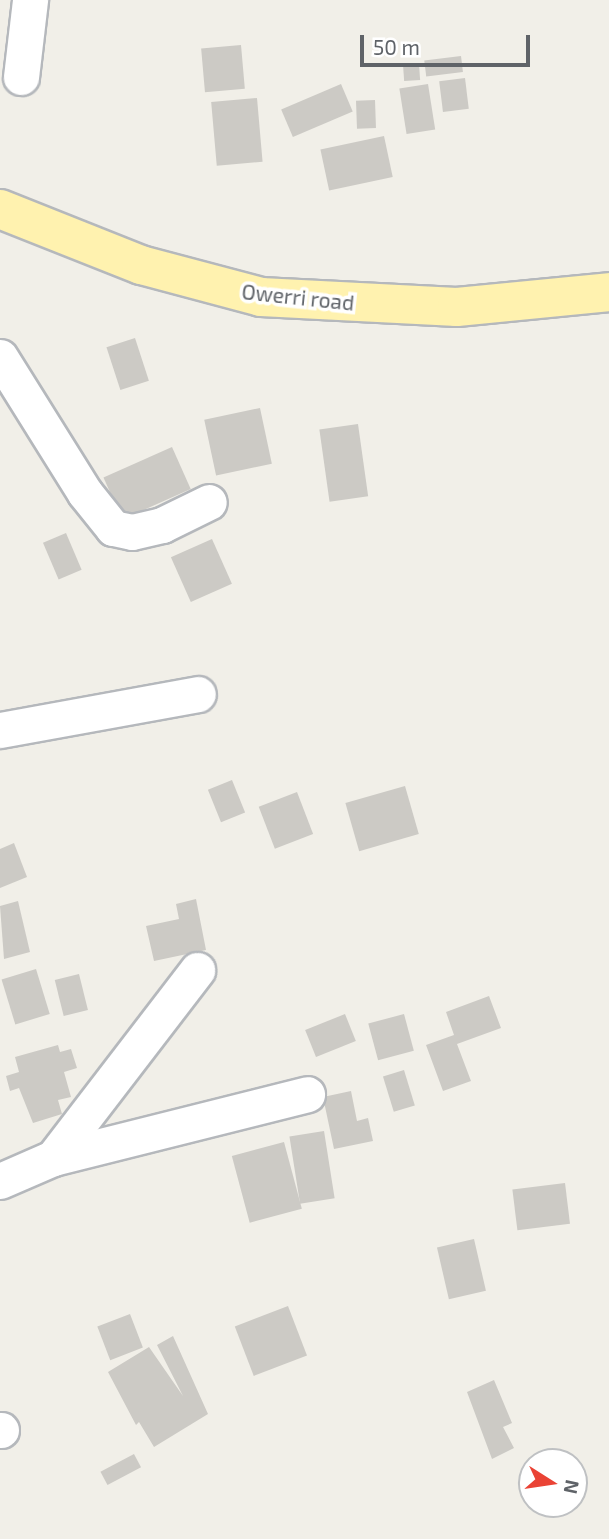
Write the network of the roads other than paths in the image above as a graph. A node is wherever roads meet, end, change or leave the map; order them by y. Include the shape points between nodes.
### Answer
1 (30, 0) edge
2 (21, 76) dead end
3 (0, 209) edge
4 (609, 292) edge
5 (0, 357) edge
6 (209, 502) dead end
7 (198, 694) dead end
8 (0, 730) edge
9 (197, 970) dead end
10 (307, 1094) dead end
11 (53, 1158) junction
12 (0, 1181) edge

1 - 2 street
3 - 4 main road, Owerri road via 141,265 261,298 457,307
5 - 6 street via 85,493 113,528 132,532 162,525
7 - 8 street
9 - 11 street
10 - 11 street
11 - 12 street

